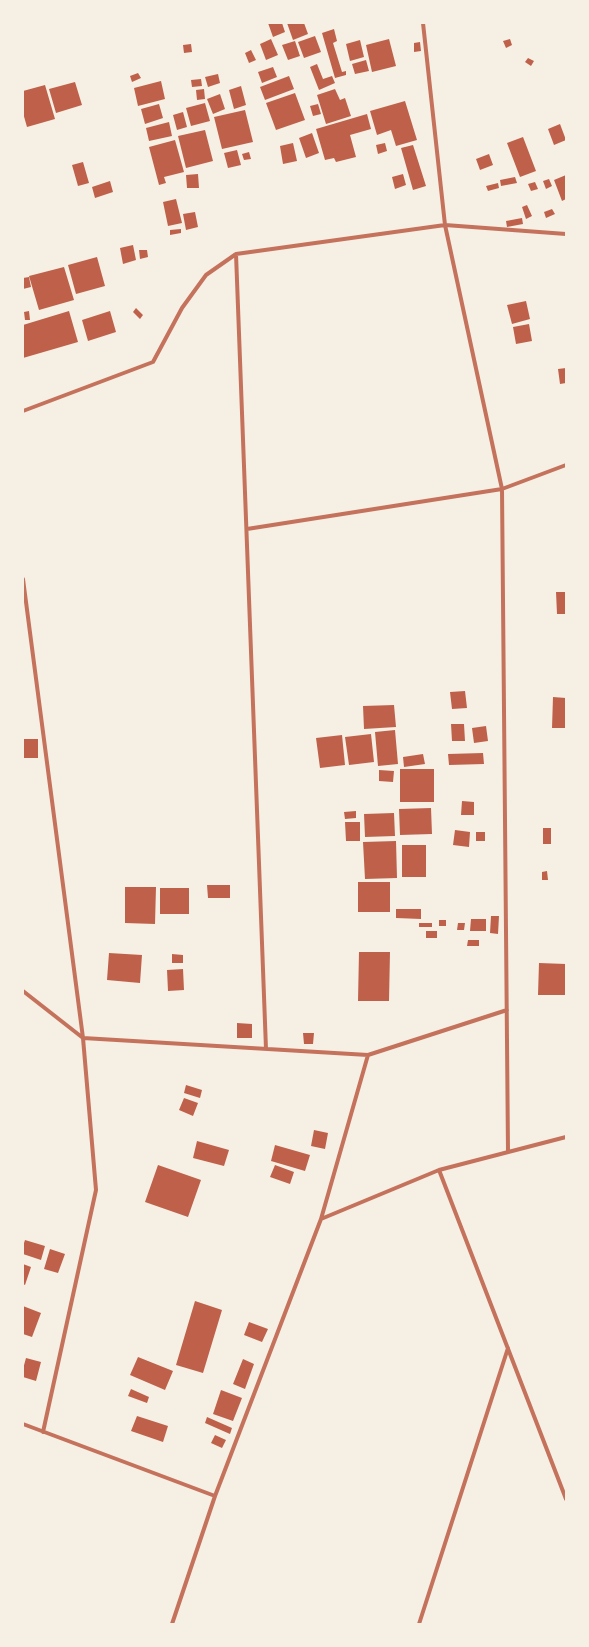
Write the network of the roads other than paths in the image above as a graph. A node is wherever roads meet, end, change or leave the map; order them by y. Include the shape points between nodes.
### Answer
1 (423, 23) edge
2 (445, 225) junction
3 (566, 234) edge
4 (236, 254) junction
5 (23, 411) edge
6 (566, 465) edge
7 (502, 489) junction
8 (247, 529) junction
9 (23, 579) edge
10 (23, 991) edge
11 (507, 1010) junction
12 (83, 1038) junction
13 (266, 1049) junction
14 (368, 1055) junction
15 (566, 1137) edge
16 (508, 1152) junction
17 (439, 1170) junction
18 (321, 1219) junction
19 (508, 1348) junction
20 (23, 1424) edge
21 (43, 1432) junction
22 (215, 1496) junction
23 (566, 1499) edge
24 (172, 1624) edge
25 (419, 1624) edge

1 - 2 street
2 - 3 street
2 - 4 street
2 - 7 street
4 - 5 street via 206,275 182,308 152,362
4 - 8 street
6 - 7 street
7 - 8 street
7 - 11 street
8 - 13 street
9 - 12 street
10 - 12 street
11 - 14 street
11 - 16 street
12 - 13 street
12 - 21 street via 96,1190
13 - 14 street
14 - 18 street
15 - 16 street
16 - 17 street
17 - 18 street
17 - 19 street
18 - 22 street
19 - 23 street
19 - 25 street
20 - 21 street
21 - 22 street
22 - 24 street

